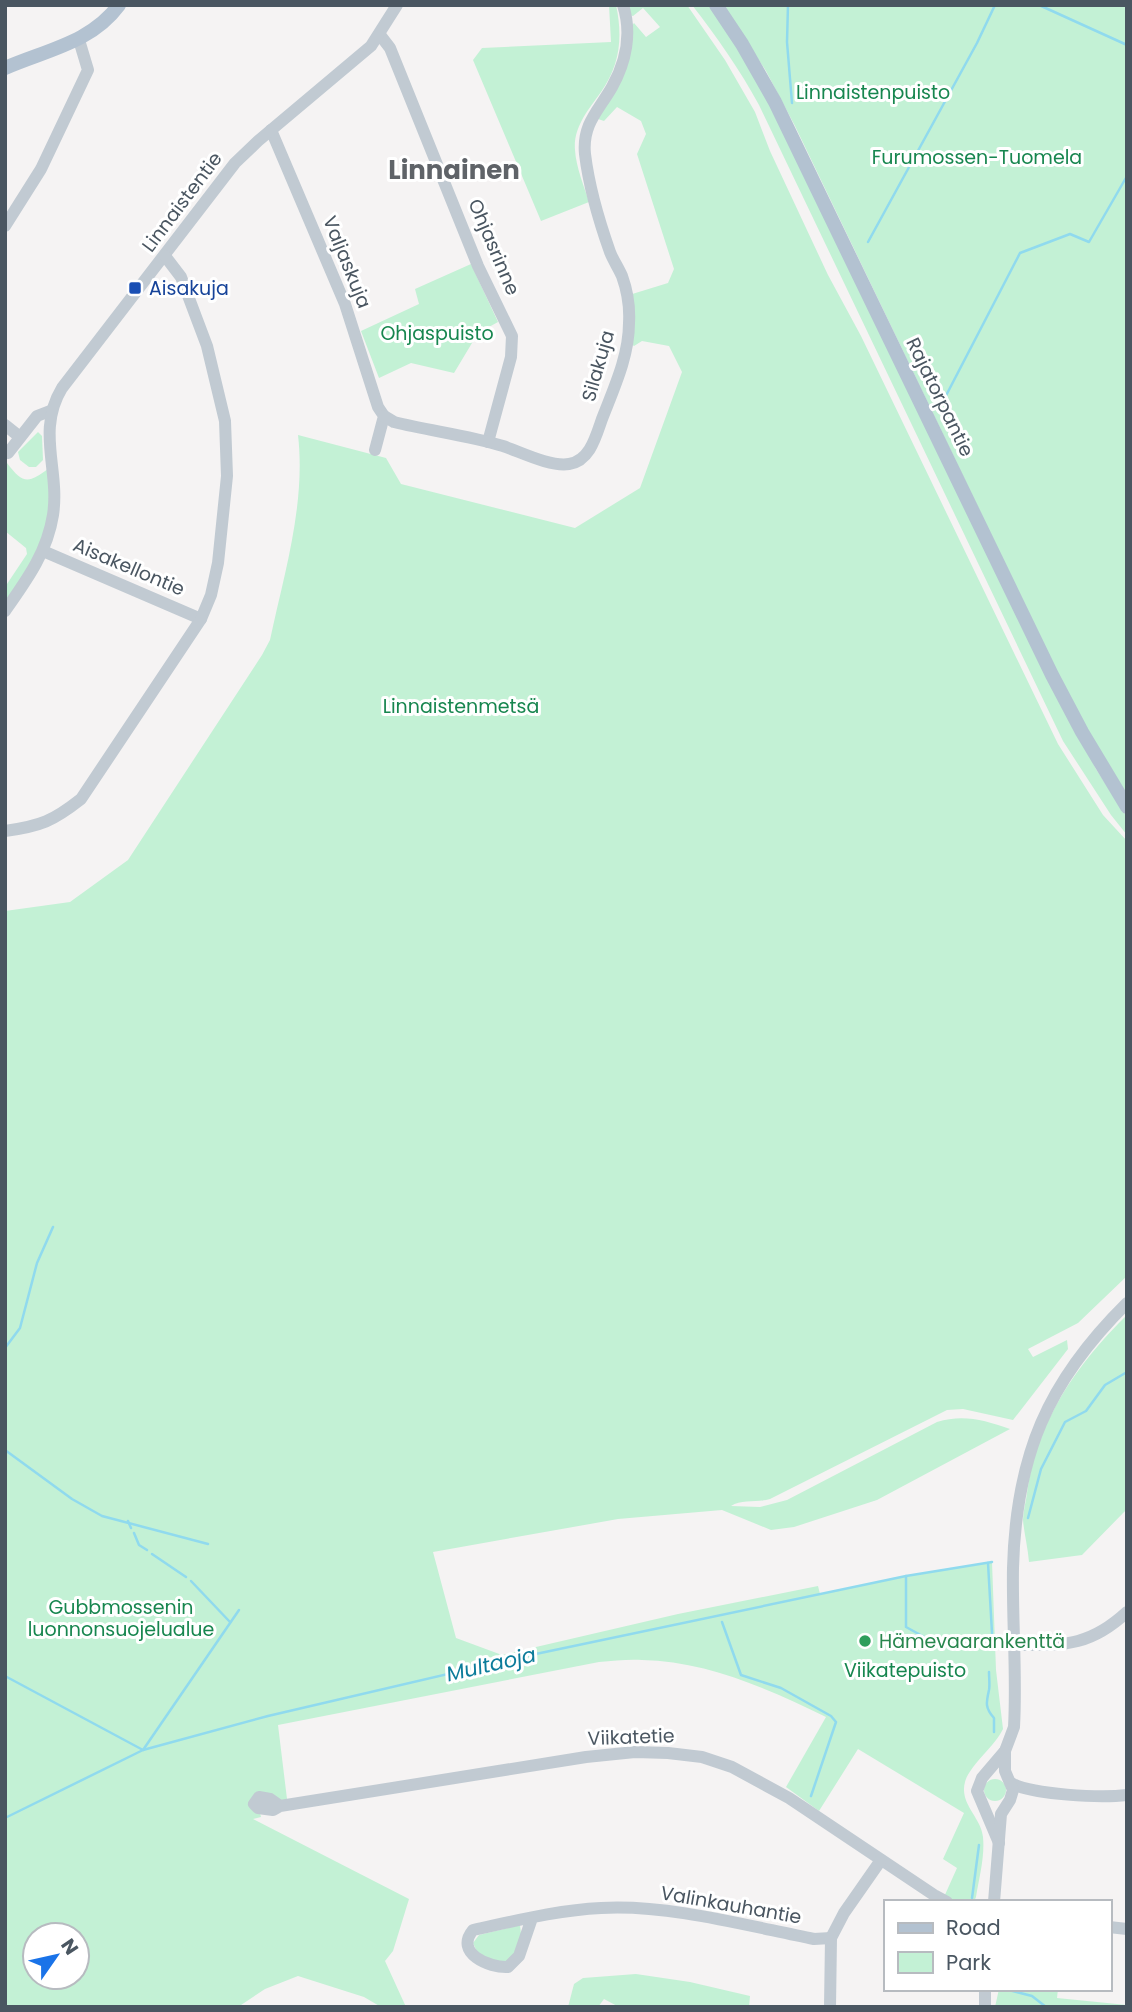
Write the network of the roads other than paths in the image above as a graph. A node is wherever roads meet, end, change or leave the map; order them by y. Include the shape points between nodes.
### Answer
1 (119, 5) edge
2 (397, 5) edge
3 (623, 5) edge
4 (716, 5) edge
5 (380, 35) junction
6 (79, 40) junction
7 (5, 68) edge
8 (271, 130) junction
9 (5, 226) edge
10 (165, 256) junction
11 (50, 411) junction
12 (384, 416) junction
13 (5, 425) edge
14 (20, 438) junction
15 (488, 442) junction
16 (375, 450) dead end
17 (8, 453) dead end
18 (43, 551) junction
19 (5, 611) edge
20 (201, 619) junction
21 (1127, 807) edge
22 (5, 831) edge
23 (1127, 1303) edge
24 (1127, 1612) edge
25 (1014, 1645) junction
26 (1005, 1751) junction
27 (987, 1774) junction
28 (1009, 1780) junction
29 (1028, 1790) junction
30 (1127, 1795) edge
31 (1008, 1801) junction
32 (982, 1804) junction
33 (280, 1806) dead end
34 (999, 1843) junction
35 (881, 1860) junction
36 (943, 1900) edge
37 (994, 1900) edge
38 (532, 1918) junction
39 (831, 1938) junction
40 (830, 2007) edge

1 - 6 main road via 105,22
2 - 5 street, Linnaistentie
3 - 15 street, Silakuja via 626,53 611,88 592,115 585,150 601,225 627,296 629,325 621,369 589,451 578,460 560,463
4 - 21 main road, Rajatorpantie via 775,102 1052,675
5 - 8 street, Linnaistentie
5 - 15 street, Ohjasrinne via 390,48 478,266 512,336 511,357
6 - 7 main road
6 - 9 street via 88,70 41,169
8 - 10 street, Linnaistentie via 235,163
8 - 12 street, Valjaskuja via 345,304
10 - 11 street, Linnaistentie via 62,388
10 - 20 street via 181,277 206,346 225,421 224,512 211,595
11 - 14 street via 37,416
11 - 18 street, Linnaistentie via 55,500
12 - 15 street, Silakuja
12 - 16 street
13 - 14 street
14 - 17 street
18 - 19 street, Linnaistentie
18 - 20 street, Aisakellontie
20 - 22 street via 81,799 60,816 35,827
23 - 25 street via 1059,1386 1026,1463 1015,1528
24 - 25 street via 1091,1638
25 - 26 street via 1014,1727
26 - 27 street
26 - 28 street
27 - 28 street via 994,1772
27 - 32 street via 978,1784
28 - 29 street
28 - 31 street
29 - 30 street
29 - 31 street
31 - 32 street via 992,1808
31 - 34 street via 1001,1815
32 - 34 street
33 - 35 street, Viikatetie via 586,1756 668,1753 702,1757 760,1781
34 - 37 street
35 - 36 street, Viikatetie
35 - 39 street
38 - 38 street, Valinkauhantie via 473,1930 468,1936 471,1953 489,1965 508,1967 519,1956
38 - 39 street, Valinkauhantie via 626,1908
39 - 40 street

